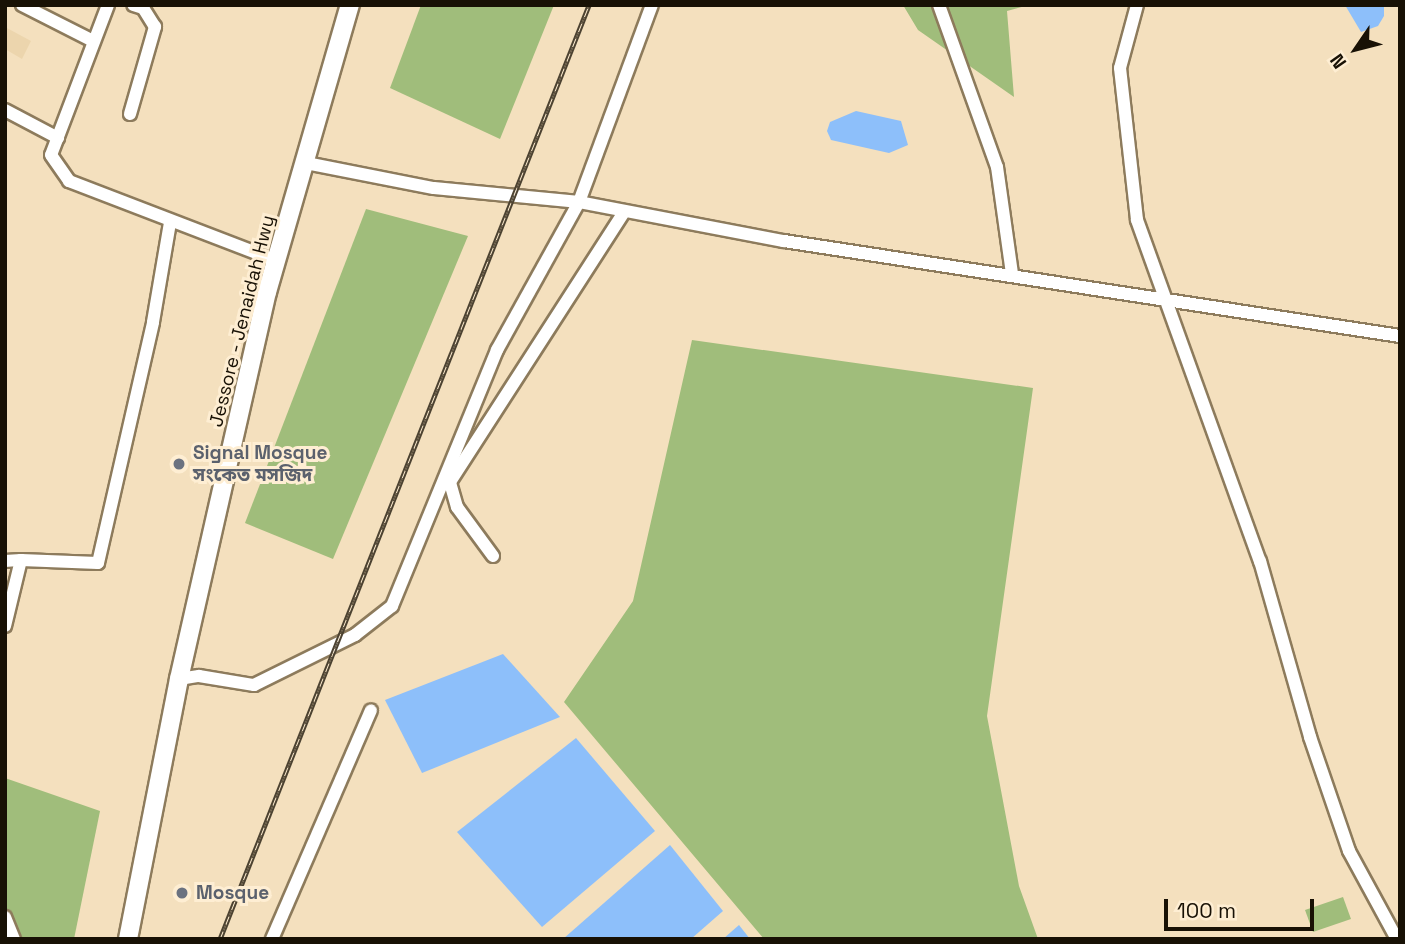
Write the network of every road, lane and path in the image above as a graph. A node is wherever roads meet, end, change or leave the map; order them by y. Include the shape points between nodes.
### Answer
1 (22, 5) edge
2 (108, 5) edge
3 (134, 5) edge
4 (350, 5) edge
5 (652, 5) edge
6 (939, 5) edge
7 (1137, 5) edge
8 (93, 41) junction
9 (5, 110) edge
10 (130, 114) dead end
11 (58, 138) junction
12 (306, 163) junction
13 (579, 202) junction
14 (624, 212) junction
15 (170, 223) junction
16 (277, 261) junction
17 (1012, 274) junction
18 (1170, 303) junction
19 (1400, 336) edge
20 (493, 556) dead end
21 (22, 560) junction
22 (5, 561) edge
23 (5, 626) edge
24 (179, 679) junction
25 (371, 710) dead end
26 (128, 939) edge
27 (272, 939) edge
28 (1398, 939) edge

1 - 8 street
2 - 8 street
3 - 10 street via 143,8 155,27
4 - 12 highway, Jessore - Jenaidah Hwy
5 - 13 street
6 - 17 street via 997,167
7 - 18 street via 1120,68 1135,206
8 - 11 street
9 - 11 street
11 - 15 street via 51,155 69,181
12 - 13 street via 447,190
12 - 16 highway, Jessore - Jenaidah Hwy
13 - 14 street
13 - 24 street via 497,349 393,606 355,635 254,685 199,676
14 - 17 street
14 - 20 street via 450,482 457,507
15 - 16 street
15 - 21 street via 153,322 98,563
16 - 24 highway, Jessore - Jenaidah Hwy
17 - 18 street
18 - 19 street
18 - 28 street via 1260,561 1310,737 1349,851
21 - 22 street
21 - 23 street
24 - 26 highway, Jessore - Jenaidah Hwy
25 - 27 street

